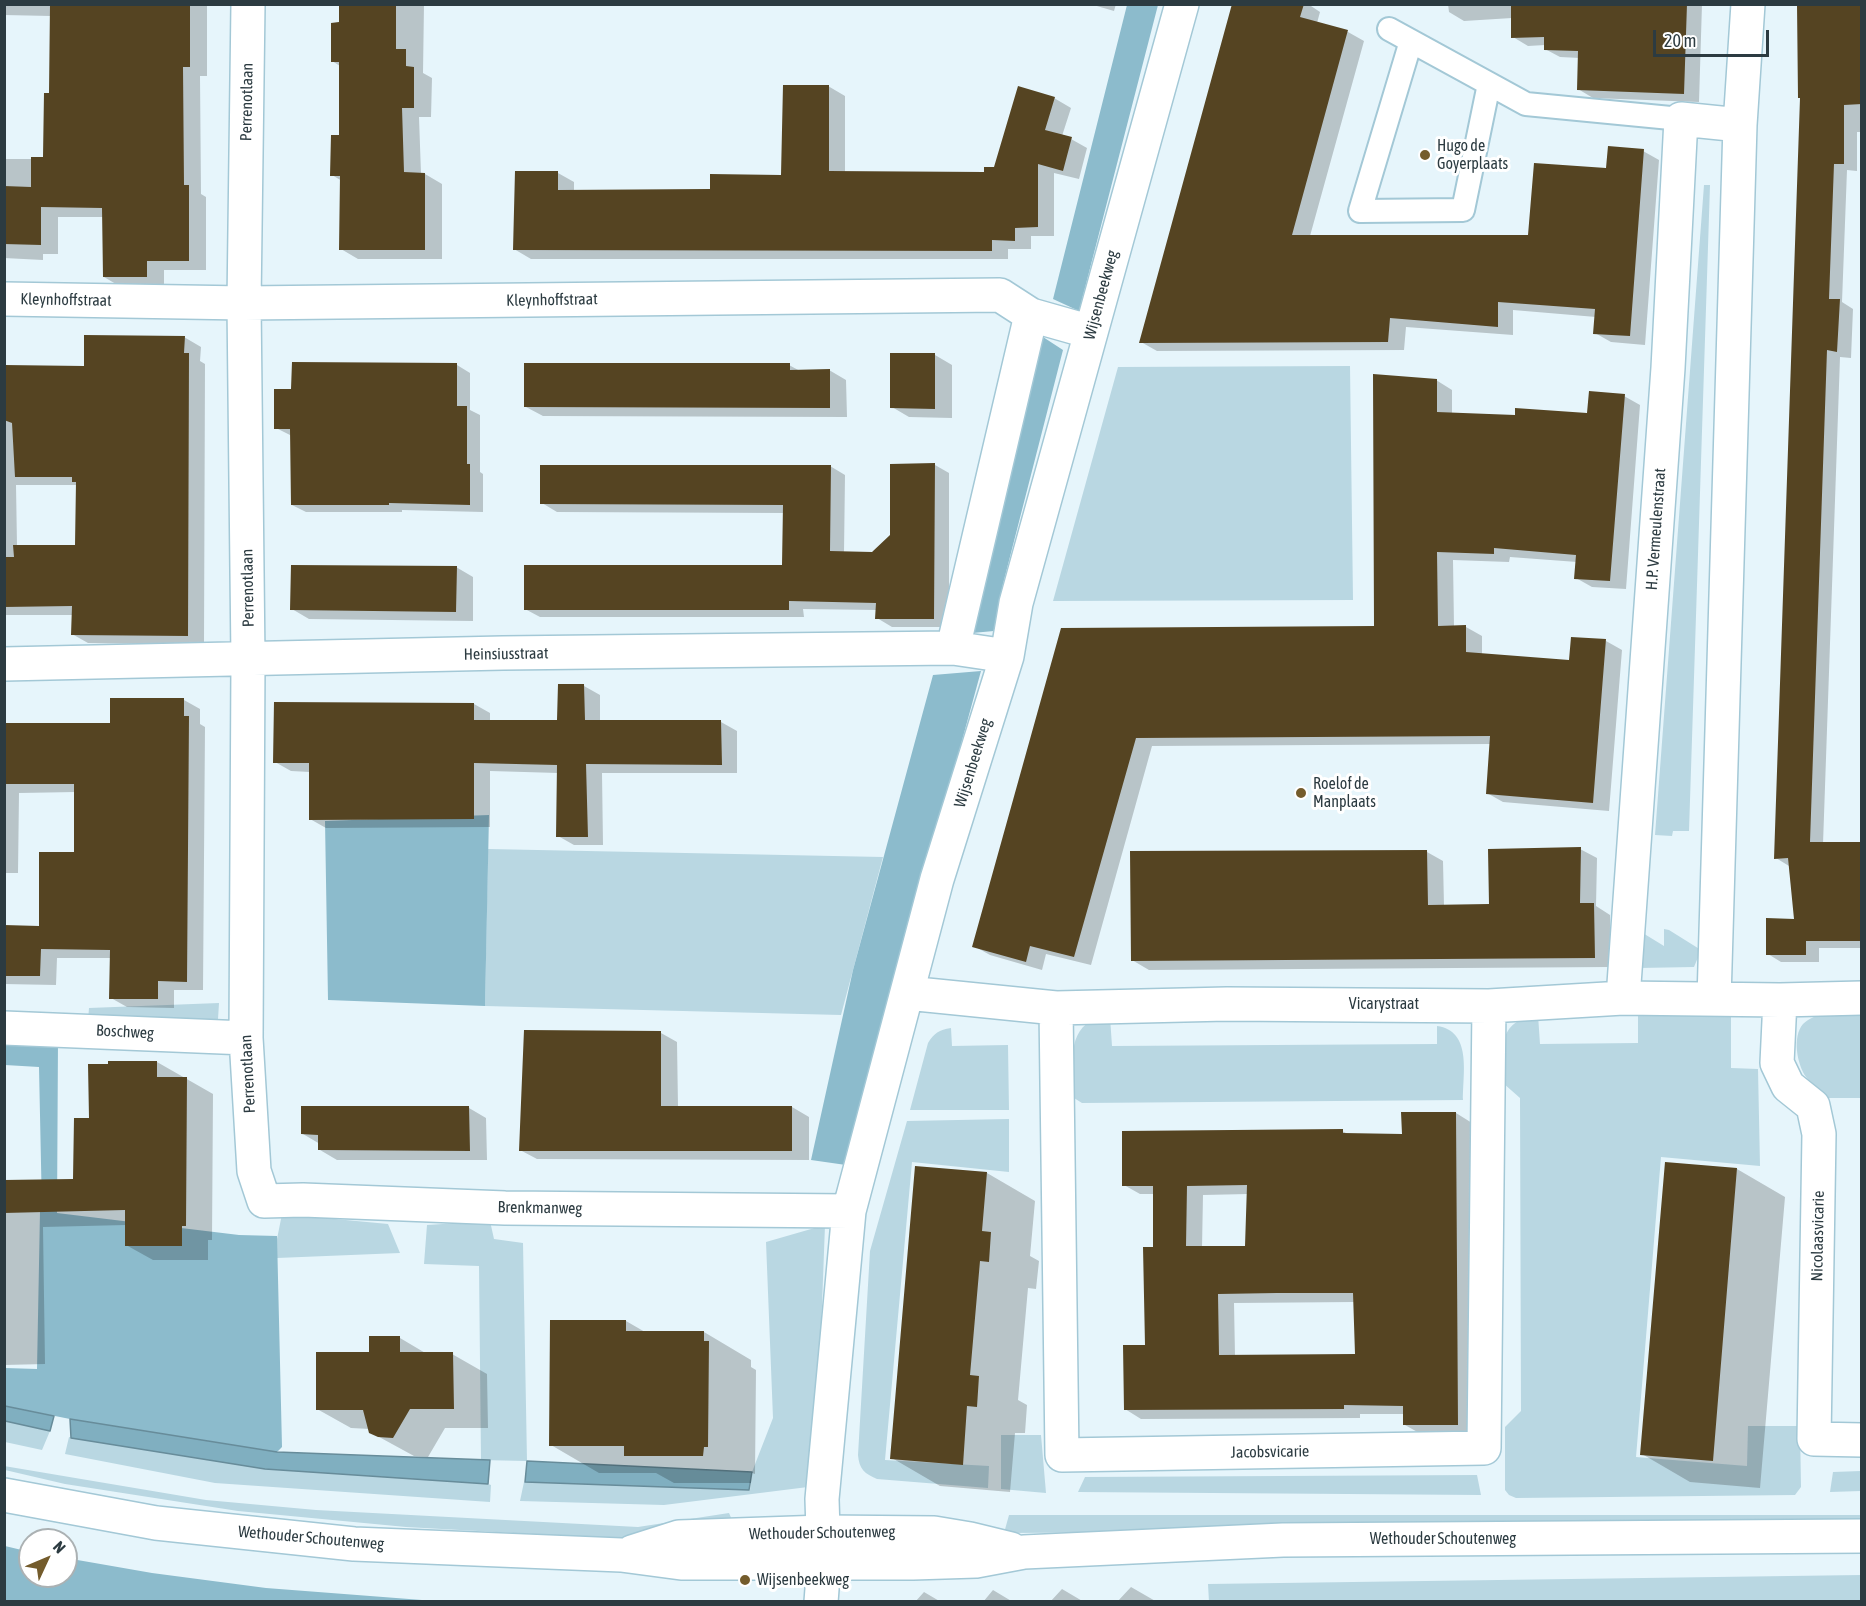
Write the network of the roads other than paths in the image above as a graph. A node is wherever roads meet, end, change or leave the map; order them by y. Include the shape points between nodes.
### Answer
1 (248, 4) edge
2 (1182, 4) edge
3 (1748, 4) edge
4 (1389, 29) dead end
5 (1411, 41) junction
6 (1490, 84) junction
7 (1681, 119) junction
8 (1740, 125) junction
9 (4, 299) edge
10 (244, 303) junction
11 (1031, 315) junction
12 (1091, 332) junction
13 (953, 648) junction
14 (1007, 656) junction
15 (248, 660) junction
16 (4, 664) edge
17 (907, 993) junction
18 (1623, 998) junction
19 (1862, 998) edge
20 (1714, 999) junction
21 (1780, 1000) junction
22 (1489, 1006) junction
23 (1056, 1008) junction
24 (4, 1028) edge
25 (246, 1038) junction
26 (254, 1171) joint
27 (849, 1212) junction
28 (1862, 1440) edge
29 (4, 1494) edge
30 (1862, 1536) edge
31 (823, 1548) junction
32 (821, 1602) edge

1 - 10 street, Perrenotlaan
2 - 12 street, Wijsenbeekweg
3 - 8 street
4 - 5 lane
5 - 6 lane
5 - 6 lane via 1360,211 1463,210
6 - 7 lane via 1526,104
7 - 8 street
7 - 18 street, H.P. Vermeulenstraat via 1668,368
8 - 20 street
9 - 10 street, Kleynhoffstraat
10 - 11 street, Kleynhoffstraat via 1000,295
10 - 15 street, Perrenotlaan
11 - 12 street, Kleynhoffstraat
11 - 13 street
12 - 14 street, Wijsenbeekweg via 1016,603
13 - 14 street, Heinsiusstraat
13 - 15 street, Heinsiusstraat
14 - 17 street, Wijsenbeekweg via 937,879
15 - 16 street, Heinsiusstraat
15 - 25 street, Perrenotlaan
17 - 23 street, Vicarystraat
17 - 27 street, Wijsenbeekweg
18 - 20 street, Vicarystraat
18 - 22 street, Vicarystraat
19 - 21 street, Vicarystraat
20 - 21 street, Vicarystraat
21 - 28 street, Nicolaasvicarie via 1777,1063 1788,1086 1813,1106 1819,1134 1814,1439
22 - 23 street, Vicarystraat via 1227,1004
22 - 23 street, Jacobsvicarie via 1484,1448 1062,1455
24 - 25 street, Boschweg
25 - 26 street, Perrenotlaan
26 - 27 street, Brenkmanweg via 264,1201
27 - 31 street, Wijsenbeekweg via 822,1499
29 - 31 street, Wethouder Schoutenweg via 156,1523 354,1544 621,1556 681,1563
30 - 31 street, Wethouder Schoutenweg via 1283,1540 1024,1552 976,1561
31 - 32 street, Wijsenbeekweg

